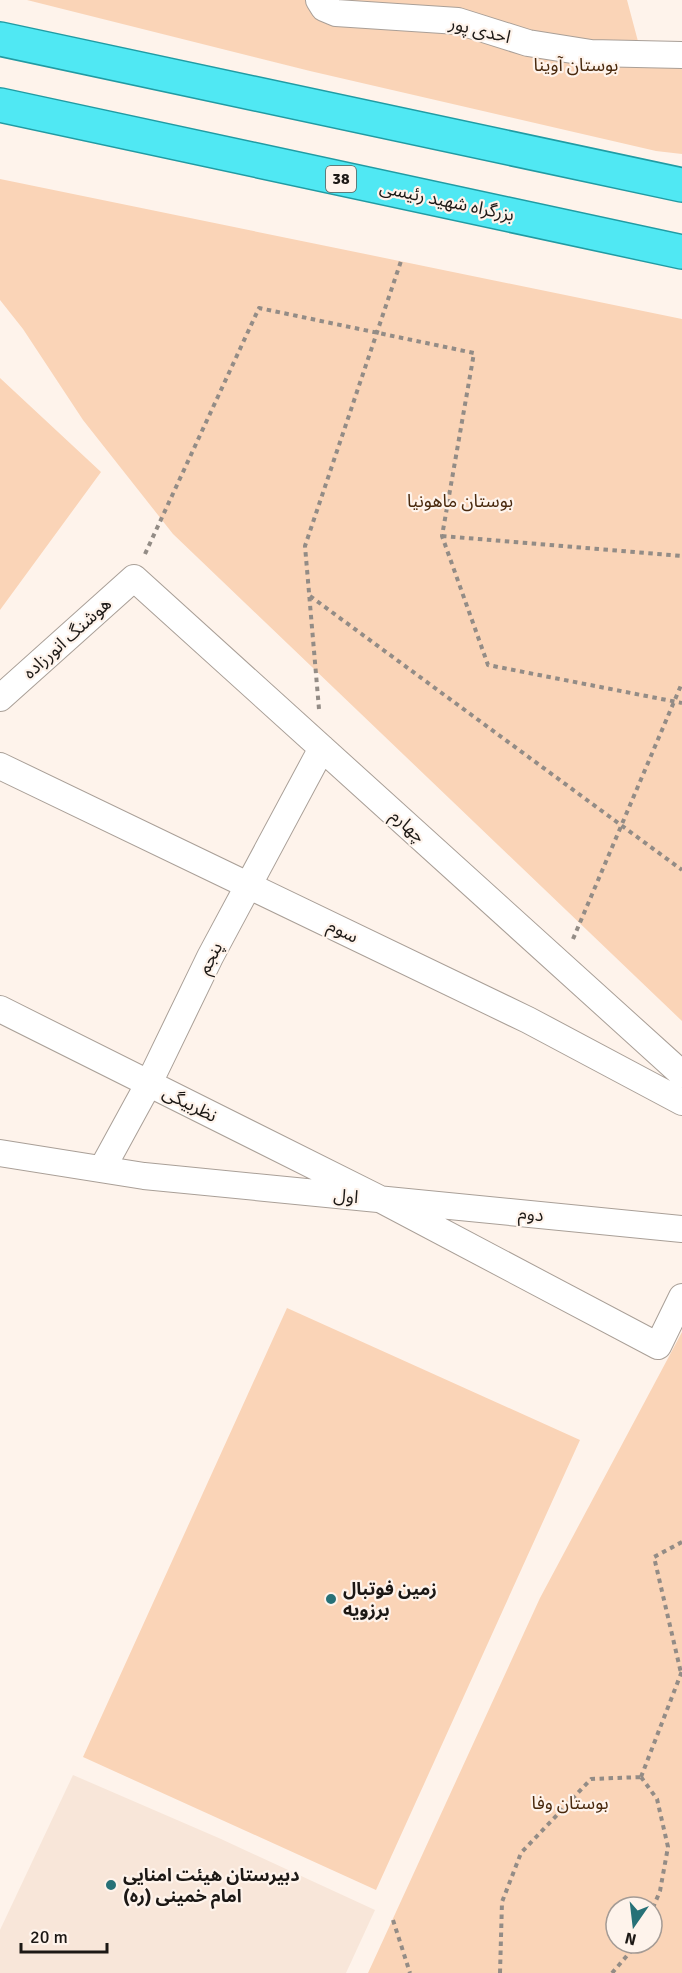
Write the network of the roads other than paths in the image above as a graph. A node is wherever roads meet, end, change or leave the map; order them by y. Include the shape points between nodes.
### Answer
1 (319, 0) edge
2 (0, 39) edge
3 (682, 55) edge
4 (0, 105) edge
5 (682, 185) edge
6 (682, 252) edge
7 (134, 578) joint
8 (0, 698) edge
9 (322, 748) junction
10 (0, 766) edge
11 (248, 886) junction
12 (0, 1009) edge
13 (682, 1074) edge
14 (149, 1083) junction
15 (682, 1102) edge
16 (0, 1153) edge
17 (102, 1169) junction
18 (381, 1199) junction
19 (682, 1229) edge
20 (682, 1297) edge

1 - 3 street, احدی پور via 324,8 336,13 458,21 528,43 591,53
2 - 5 highway
4 - 6 highway, بزرگراه شهید رئیسی / 38
7 - 8 street, هوشنگ انورزاده
7 - 9 street, چهارم
9 - 11 street, پنجم
9 - 13 street, چهارم
10 - 11 street, سوم
11 - 14 street, پنجم
11 - 15 street, سوم via 528,1020
12 - 14 street, نظربیگی
14 - 17 street, پنجم
14 - 18 street, نظربیگی
16 - 17 street, اول
17 - 18 street, اول
18 - 19 street, دوم
18 - 20 street, اول via 658,1346

